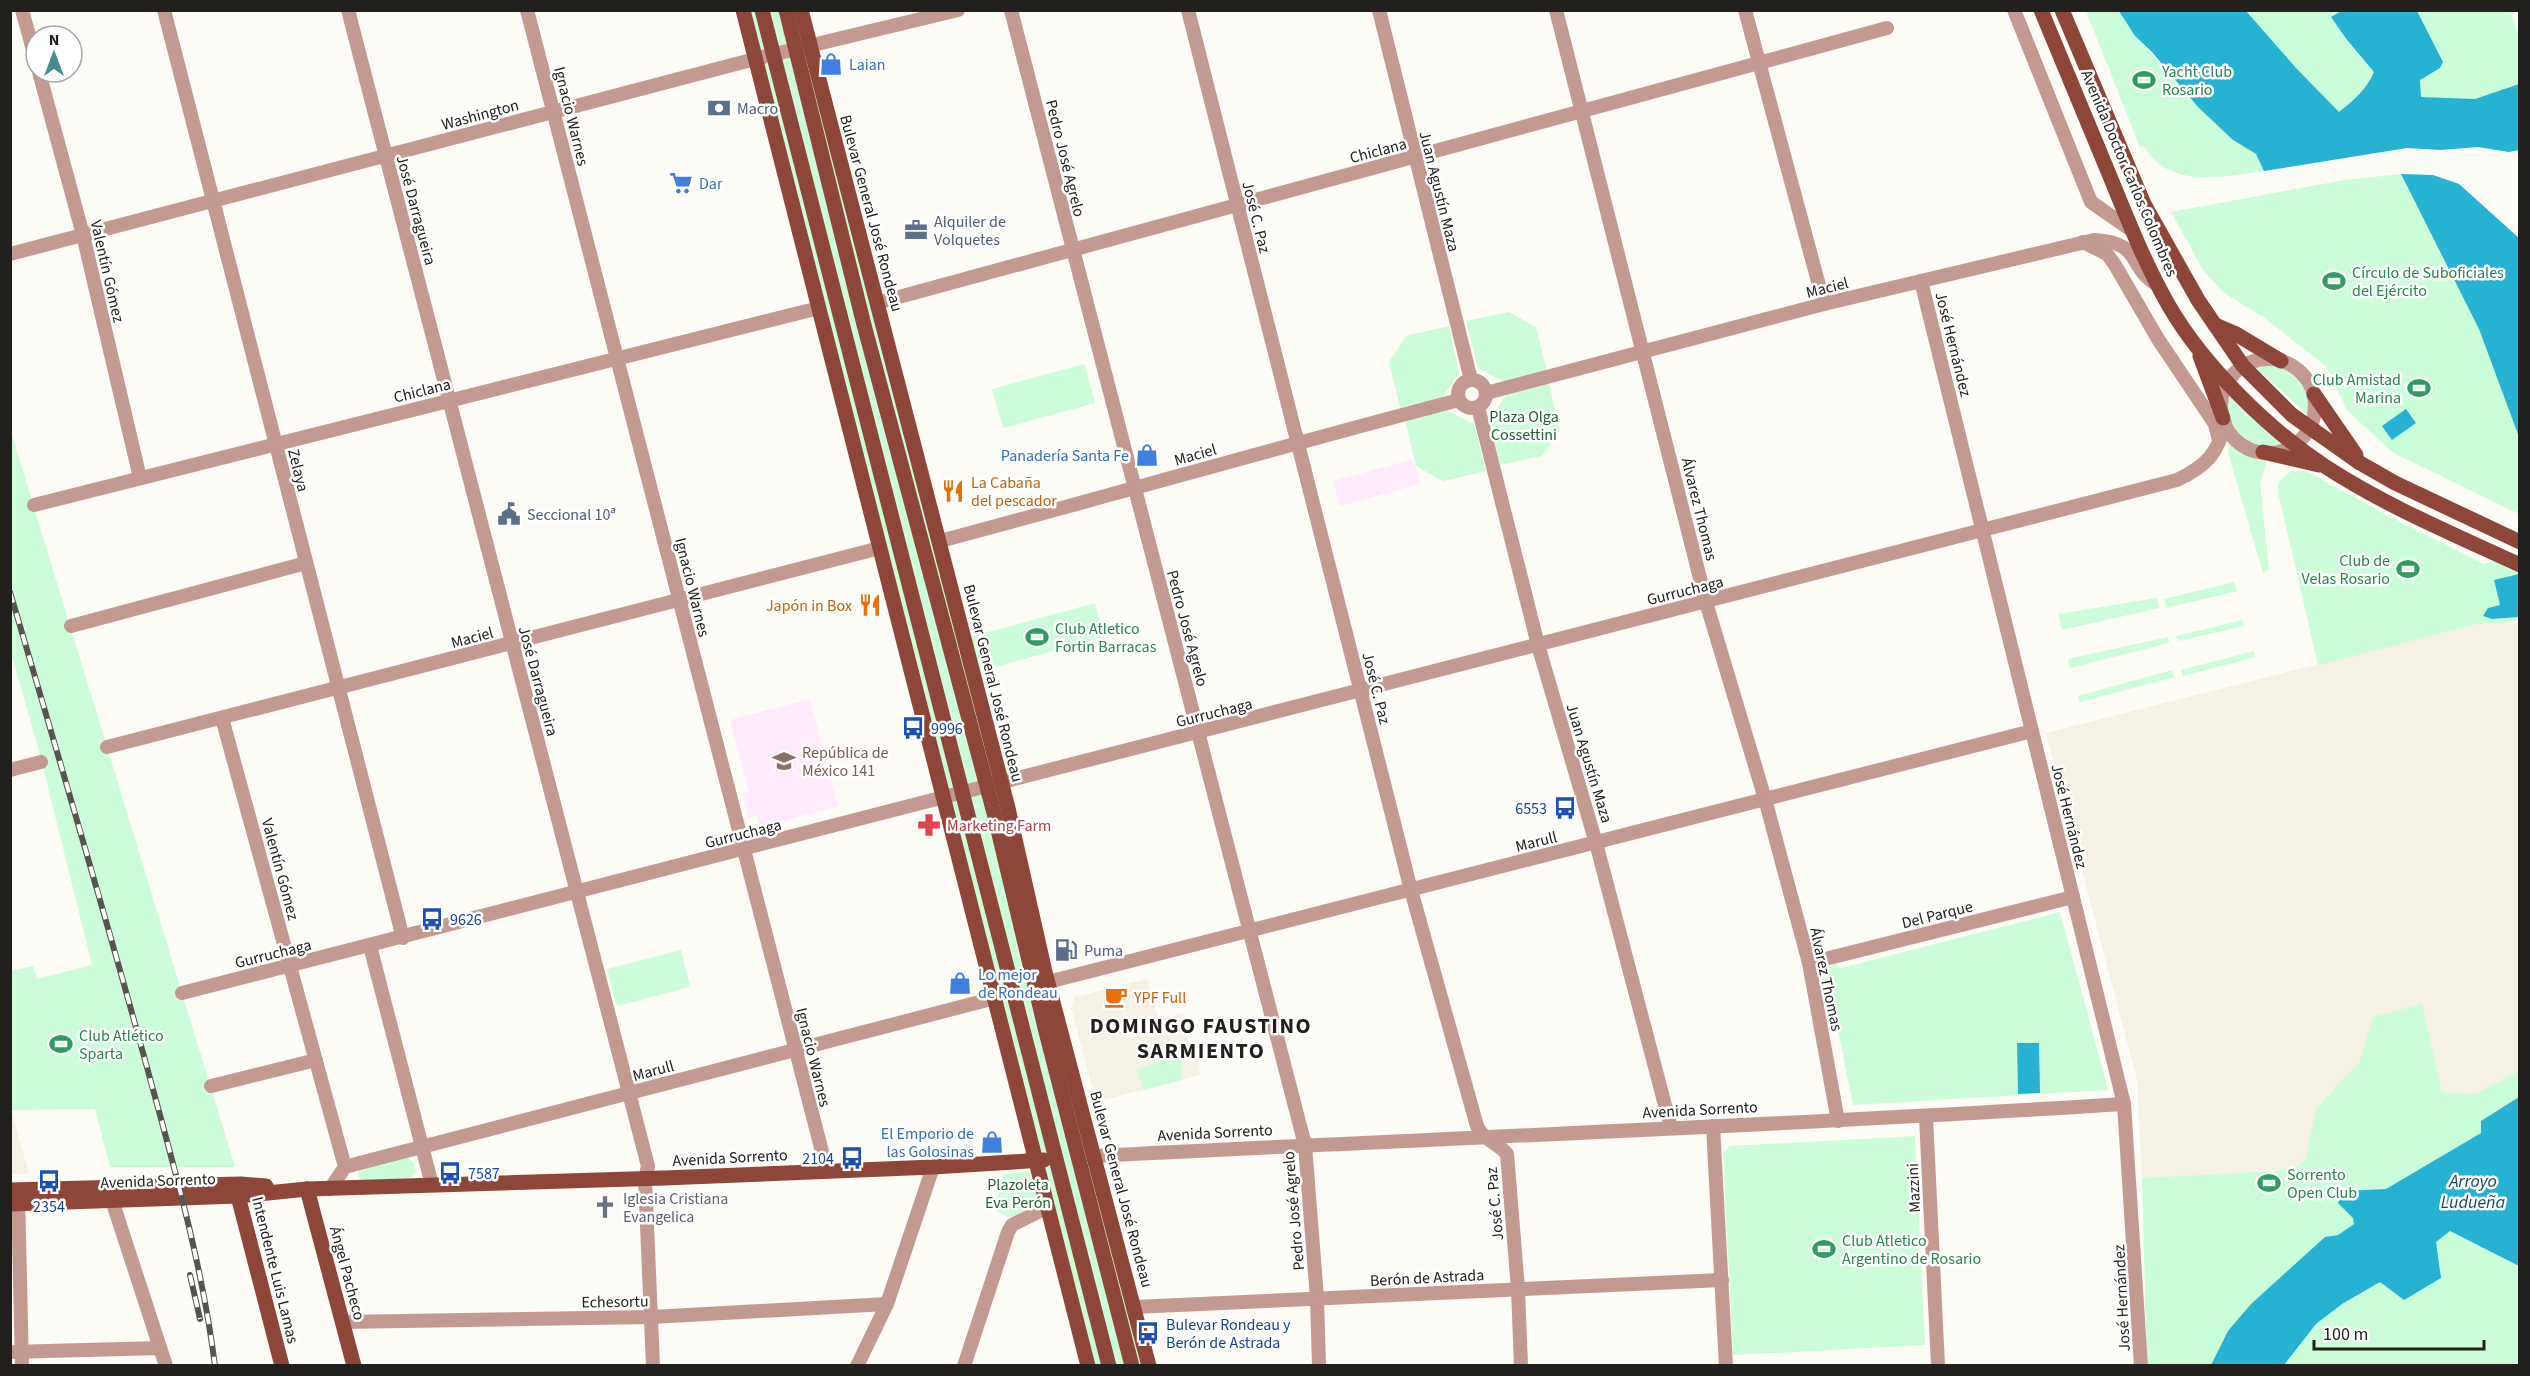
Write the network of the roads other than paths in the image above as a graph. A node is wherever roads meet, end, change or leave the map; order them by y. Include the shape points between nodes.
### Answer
1 (164, 10) edge
2 (348, 10) edge
3 (527, 10) edge
4 (742, 10) edge
5 (762, 10) edge
6 (786, 10) edge
7 (801, 10) edge
8 (958, 10) edge
9 (1011, 10) edge
10 (1188, 10) edge
11 (1379, 10) edge
12 (1556, 10) edge
13 (1745, 10) edge
14 (2014, 10) edge
15 (2041, 10) edge
16 (2062, 10) edge
17 (1887, 28) dead end
18 (804, 48) junction
19 (773, 55) junction
20 (755, 59) junction
21 (1759, 65) junction
22 (42, 84) edge
23 (554, 112) junction
24 (1582, 112) junction
25 (386, 156) junction
26 (1414, 157) junction
27 (213, 201) junction
28 (1237, 206) junction
29 (2131, 230) junction
30 (83, 235) junction
31 (2082, 242) junction
32 (861, 243) junction
33 (1072, 250) junction
34 (10, 254) edge
35 (1921, 281) junction
36 (2159, 286) junction
37 (877, 303) junction
38 (1824, 304) junction
39 (819, 308) junction
40 (863, 321) junction
41 (2214, 325) junction
42 (2196, 345) junction
43 (1643, 352) junction
44 (617, 359) junction
45 (2281, 361) junction
46 (2243, 366) junction
47 (1471, 380) junction
48 (2228, 382) junction
49 (1486, 393) junction
50 (2314, 394) junction
51 (1459, 400) junction
52 (449, 401) junction
53 (1478, 407) junction
54 (2223, 426) junction
55 (2309, 429) junction
56 (1298, 442) junction
57 (276, 444) junction
58 (2295, 444) junction
59 (2263, 452) junction
60 (2361, 463) junction
61 (2325, 467) junction
62 (140, 478) junction
63 (1135, 489) junction
64 (34, 505) dead end
65 (890, 512) junction
66 (1983, 530) junction
67 (940, 541) junction
68 (2520, 542) edge
69 (880, 548) junction
70 (306, 562) junction
71 (2520, 565) edge
72 (888, 581) junction
73 (680, 600) junction
74 (1706, 602) junction
75 (70, 626) dead end
76 (512, 644) junction
77 (1538, 645) junction
78 (339, 689) junction
79 (1360, 691) junction
80 (222, 718) junction
81 (2032, 731) junction
82 (1198, 733) junction
83 (107, 747) dead end
84 (41, 762) dead end
85 (10, 770) edge
86 (994, 785) junction
87 (962, 794) junction
88 (944, 798) junction
89 (1765, 799) junction
90 (1596, 843) junction
91 (744, 850) junction
92 (1411, 890) junction
93 (577, 893) junction
94 (2073, 897) junction
95 (1250, 932) junction
96 (403, 938) junction
97 (370, 946) junction
98 (1004, 956) junction
99 (1809, 963) junction
100 (291, 966) junction
101 (1046, 977) junction
102 (182, 993) dead end
103 (995, 998) junction
104 (1046, 1032) junction
105 (1005, 1037) junction
106 (795, 1050) junction
107 (316, 1060) junction
108 (211, 1086) dead end
109 (628, 1093) junction
110 (2124, 1104) junction
111 (1926, 1117) junction
112 (1838, 1121) junction
113 (1713, 1126) junction
114 (1671, 1128) junction
115 (1485, 1139) junction
116 (422, 1145) junction
117 (1305, 1145) junction
118 (1095, 1156) junction
119 (1078, 1157) junction
120 (1057, 1159) junction
121 (1036, 1161) junction
122 (345, 1167) junction
123 (933, 1167) junction
124 (826, 1171) junction
125 (645, 1179) junction
126 (432, 1185) junction
127 (308, 1189) junction
128 (330, 1189) junction
129 (239, 1190) junction
130 (110, 1194) junction
131 (14, 1197) edge
132 (1048, 1207) junction
133 (1722, 1280) junction
134 (1518, 1289) junction
135 (1317, 1298) junction
136 (887, 1304) junction
137 (1134, 1307) junction
138 (652, 1317) junction
139 (342, 1322) junction
140 (160, 1348) junction
141 (18, 1357) edge
142 (1147, 1361) edge
143 (166, 1365) edge
144 (282, 1365) edge
145 (354, 1365) edge
146 (653, 1365) edge
147 (857, 1365) edge
148 (964, 1365) edge
149 (1088, 1365) edge
150 (1109, 1365) edge
151 (1132, 1365) edge
152 (1319, 1365) edge
153 (1521, 1365) edge
154 (1726, 1365) edge
155 (1938, 1365) edge
156 (2141, 1365) edge

1 - 27 street, Zelaya
2 - 25 street, José Darragueira
3 - 23 street, Ignacio Warnes
4 - 20 main road
5 - 19 main road
6 - 18 main road, Bulevar General José Rondeau
7 - 18 main road, Bulevar General José Rondeau
8 - 18 street, Washington
9 - 33 street, Pedro José Agrelo
10 - 28 street, José C. Paz
11 - 26 street, Juan Agustín Maza
12 - 24 street, Álvarez Thomas
13 - 21 street
14 - 29 street via 2091,202
15 - 29 main road, Avenida Doctor Carlos Colombres
16 - 41 main road, Avenida Doctor Carlos Colombres via 2144,204
17 - 21 street, Chiclana
18 - 19 street, Washington
18 - 32 main road, Bulevar General José Rondeau
18 - 40 main road, Bulevar General José Rondeau
19 - 20 street, Washington
19 - 65 main road
20 - 23 street, Washington
20 - 39 main road
21 - 24 street, Chiclana
21 - 38 street
22 - 30 street, Valentín Gómez
23 - 25 street, Washington
23 - 44 street, Ignacio Warnes
24 - 26 street, Chiclana
24 - 43 street, Álvarez Thomas
25 - 27 street, Washington
25 - 52 street, José Darragueira
26 - 28 street, Chiclana
26 - 47 street, Juan Agustín Maza
27 - 30 street, Washington
27 - 57 street, Zelaya
28 - 33 street, Chiclana
28 - 56 street, José C. Paz
29 - 36 main road, Avenida Doctor Carlos Colombres
30 - 34 street, Washington
30 - 62 street, Valentín Gómez
31 - 35 street, Maciel
31 - 36 street, Maciel via 2110,241 2125,246 2145,278
31 - 54 street via 2107,254 2158,339
32 - 37 main road, Bulevar General José Rondeau
32 - 40 main road
33 - 37 street, Chiclana
33 - 63 street, Pedro José Agrelo
35 - 38 street, Maciel
35 - 66 street, José Hernández
36 - 42 main road, Avenida Doctor Carlos Colombres
37 - 67 main road, Bulevar General José Rondeau
38 - 43 street, Maciel
39 - 44 street, Chiclana
39 - 69 main road
40 - 86 main road, Bulevar General José Rondeau
41 - 45 main road
41 - 46 main road, Avenida Doctor Carlos Colombres
42 - 48 main road, Avenida Doctor Carlos Colombres
42 - 54 main road
43 - 49 street, Maciel
43 - 74 street, Álvarez Thomas
44 - 52 street, Chiclana
44 - 73 street, Ignacio Warnes
45 - 46 street via 2255,361
45 - 50 street via 2299,370
46 - 48 street
46 - 55 main road, Avenida Doctor Carlos Colombres
47 - 49 street via 1483,385
47 - 51 street via 1459,389
48 - 54 street, Gurruchaga via 2222,399
48 - 58 main road, Avenida Doctor Carlos Colombres
49 - 53 street
50 - 55 street
50 - 60 main road
51 - 53 street via 1467,407
51 - 56 street, Maciel
52 - 57 street, Chiclana
52 - 76 street, José Darragueira
53 - 77 street, Juan Agustín Maza
54 - 59 street via 2251,450
54 - 66 street, Gurruchaga via 2220,445 2196,471 2177,480
55 - 58 street
55 - 60 main road, Avenida Doctor Carlos Colombres
56 - 63 street, Maciel
56 - 79 street, José C. Paz
57 - 62 street, Chiclana
57 - 70 street, Zelaya
58 - 59 street via 2277,452
58 - 61 main road, Avenida Doctor Carlos Colombres
59 - 61 main road
60 - 68 main road, Avenida Doctor Carlos Colombres
61 - 71 main road, Avenida Doctor Carlos Colombres
62 - 64 street, Chiclana
63 - 67 street, Maciel
63 - 82 street, Pedro José Agrelo
65 - 72 main road
65 - 87 main road
66 - 74 street, Gurruchaga
66 - 81 street, José Hernández
67 - 86 main road, Bulevar General José Rondeau
69 - 72 main road
69 - 73 street, Maciel
70 - 75 street
70 - 78 street, Zelaya
72 - 88 main road
73 - 76 street, Maciel
73 - 91 street, Ignacio Warnes
74 - 77 street, Gurruchaga
74 - 89 street, Álvarez Thomas
76 - 78 street, Maciel
76 - 93 street, José Darragueira
77 - 79 street, Gurruchaga
77 - 90 street, Juan Agustín Maza
78 - 80 street, Maciel
78 - 96 street, Zelaya
79 - 82 street, Gurruchaga
79 - 92 street, José C. Paz
80 - 83 street, Maciel
80 - 100 street, Valentín Gómez
81 - 89 street, Marull
81 - 94 street, José Hernández
82 - 86 street, Gurruchaga
82 - 95 street, Pedro José Agrelo
84 - 85 street
86 - 87 street, Gurruchaga
86 - 101 main road, Bulevar General José Rondeau
86 - 104 main road, Bulevar General José Rondeau
87 - 88 street, Gurruchaga
87 - 98 main road
88 - 91 street, Gurruchaga
88 - 103 main road
89 - 90 street, Marull
89 - 99 street, Álvarez Thomas
90 - 92 street, Marull
90 - 114 street, Juan Agustín Maza
91 - 93 street, Gurruchaga
91 - 106 street, Ignacio Warnes
92 - 95 street, Marull
92 - 115 street, José C. Paz via 1477,1126
93 - 96 street, Gurruchaga
93 - 109 street, José Darragueira
94 - 99 street, Del Parque
94 - 110 street, José Hernández
95 - 101 street, Marull
95 - 117 street, Pedro José Agrelo
96 - 97 street, Gurruchaga
97 - 100 street, Gurruchaga
97 - 116 street
98 - 105 main road
98 - 120 main road
99 - 112 street, Álvarez Thomas
100 - 102 street, Gurruchaga
100 - 107 street, Valentín Gómez
101 - 104 main road
101 - 118 main road, Bulevar General José Rondeau
103 - 105 main road
103 - 106 street, Marull
104 - 119 main road, Bulevar General José Rondeau
105 - 121 main road
106 - 109 street, Marull
106 - 124 street, Ignacio Warnes
107 - 108 street
107 - 122 street, Valentín Gómez
109 - 116 street, Marull
109 - 125 street, José Darragueira via 648,1166
110 - 111 street, Avenida Sorrento
110 - 156 street, José Hernández
111 - 112 street, Avenida Sorrento
111 - 155 street, Mazzini
112 - 113 street, Avenida Sorrento
113 - 114 street, Avenida Sorrento
113 - 133 street
114 - 115 street, Avenida Sorrento
115 - 117 street, Avenida Sorrento
115 - 134 street, José C. Paz via 1500,1145 1507,1154
116 - 122 street, Marull
116 - 126 street
117 - 118 street, Avenida Sorrento
117 - 135 street, Pedro José Agrelo
118 - 119 main road, Avenida Sorrento
118 - 137 main road, Bulevar General José Rondeau
119 - 120 main road, Avenida Sorrento
119 - 151 main road, Bulevar General José Rondeau
120 - 121 main road, Avenida Sorrento
120 - 150 main road
121 - 123 main road, Avenida Sorrento
121 - 132 main road
122 - 128 street
123 - 124 main road, Avenida Sorrento
123 - 136 street
124 - 125 main road, Avenida Sorrento
125 - 126 main road, Avenida Sorrento
125 - 138 street, José Darragueira
126 - 128 main road, Avenida Sorrento
127 - 128 main road, Avenida Sorrento
127 - 129 main road, Avenida Sorrento
127 - 139 main road, Ángel Pacheco
129 - 130 main road, Avenida Sorrento
129 - 144 main road, Intendente Luis Lamas
130 - 131 main road, Avenida Sorrento
130 - 140 street
131 - 141 street
132 - 148 street via 1012,1225 1008,1232
132 - 149 main road
133 - 134 street, Berón de Astrada
133 - 154 street
134 - 135 street, Berón de Astrada
134 - 153 street, José C. Paz
135 - 137 street, Berón de Astrada
135 - 152 street, Pedro José Agrelo
136 - 138 street, Echesortu
136 - 147 street
137 - 142 main road, Bulevar General José Rondeau
138 - 139 street, Echesortu
138 - 146 street, José Darragueira
139 - 145 main road, Ángel Pacheco
140 - 141 street
140 - 143 street

